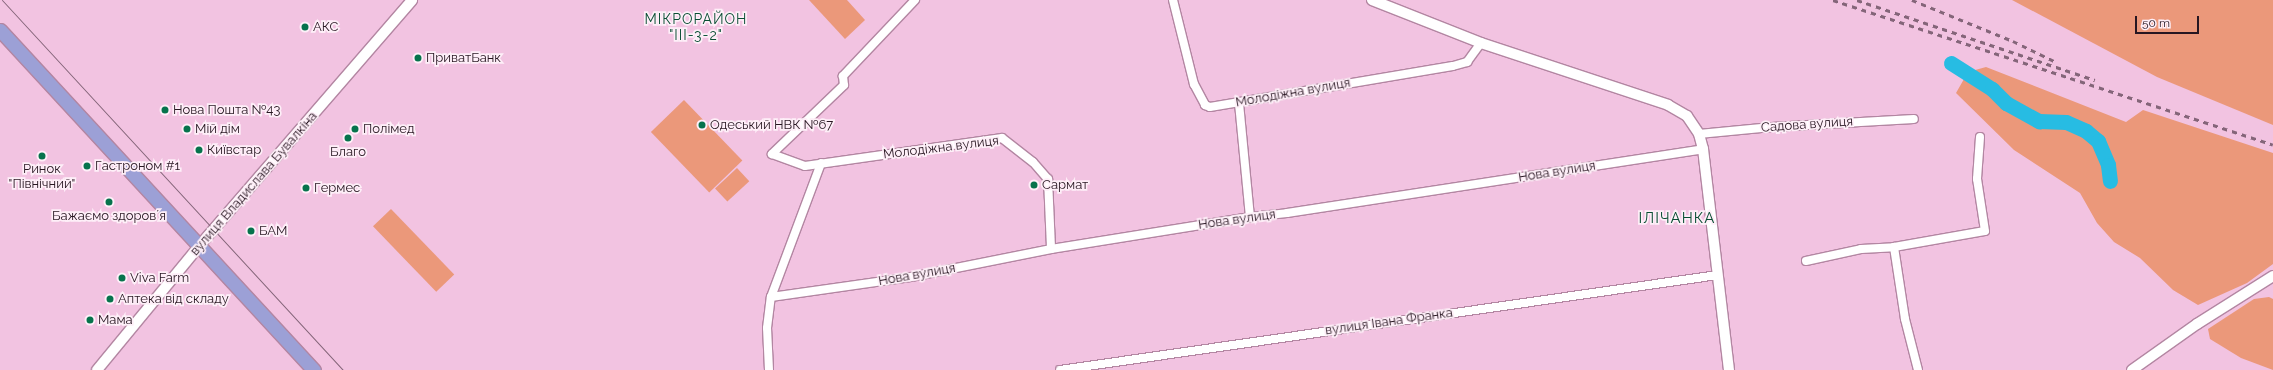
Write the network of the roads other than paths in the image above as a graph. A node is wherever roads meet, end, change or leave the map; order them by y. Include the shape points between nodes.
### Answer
1 (412, 0) edge
2 (915, 0) edge
3 (1173, 0) edge
4 (1372, 0) edge
5 (0, 30) edge
6 (1481, 43) junction
7 (1239, 103) junction
8 (1914, 119) dead end
9 (1699, 134) junction
10 (1980, 137) dead end
11 (1703, 149) junction
12 (821, 163) junction
13 (1250, 217) junction
14 (200, 245) junction
15 (1894, 247) junction
16 (1051, 249) junction
17 (1806, 261) dead end
18 (1718, 275) junction
19 (2273, 276) edge
20 (771, 297) junction
21 (98, 370) edge
22 (314, 370) edge
23 (769, 370) edge
24 (1060, 370) edge
25 (1729, 370) edge
26 (1918, 370) edge
27 (2132, 370) edge

1 - 14 street, вулиця Владислава Бувалкіна
2 - 12 street, Молодіжна вулиця via 843,76 844,85 772,154 805,166
3 - 7 street, Молодіжна вулиця via 1194,84 1203,102 1210,107
4 - 6 street
5 - 14 highway
6 - 7 street, Молодіжна вулиця via 1467,62 1453,66
6 - 9 street via 1677,109 1694,124
7 - 13 street
8 - 9 street, Садова вулиця
9 - 11 street
10 - 15 street via 1978,178 1985,231
11 - 13 street, Нова вулиця via 1311,210
11 - 18 street
12 - 16 street, Молодіжна вулиця via 1002,138 1033,162 1048,180
12 - 20 street
13 - 16 street, Нова вулиця
14 - 21 street, вулиця Владислава Бувалкіна
14 - 22 highway
15 - 17 street via 1861,249
15 - 26 street via 1905,319
16 - 20 street, Нова вулиця via 911,277
18 - 24 street, вулиця Івана Франка
18 - 25 street
19 - 27 street via 2197,324
20 - 23 street via 767,328

